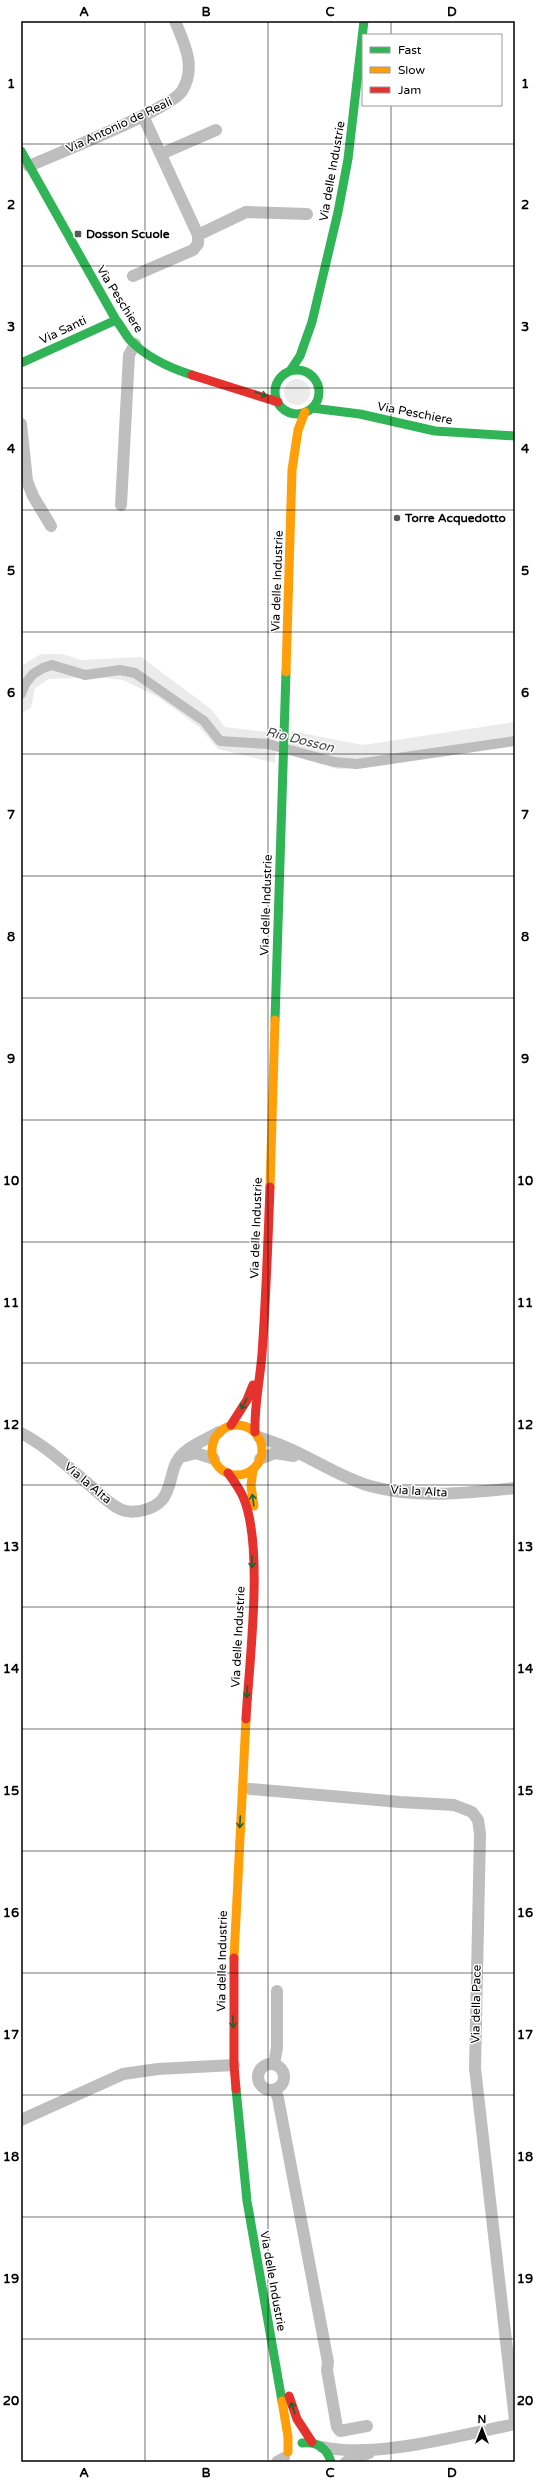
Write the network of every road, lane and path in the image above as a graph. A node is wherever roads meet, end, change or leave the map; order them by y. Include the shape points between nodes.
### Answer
1 (175, 21) edge
2 (364, 21) edge
3 (362, 34) edge
4 (362, 38) edge
5 (143, 116) junction
6 (216, 130) dead end
7 (21, 151) edge
8 (161, 154) junction
9 (29, 166) junction
10 (307, 214) dead end
11 (198, 235) junction
12 (133, 276) dead end
13 (116, 320) junction
14 (312, 322) junction
15 (135, 344) junction
16 (21, 363) edge
17 (290, 372) junction
18 (315, 379) junction
19 (216, 380) junction
20 (279, 380) junction
21 (319, 389) junction
22 (278, 402) junction
23 (286, 410) junction
24 (308, 410) junction
25 (360, 414) junction
26 (21, 424) edge
27 (515, 436) edge
28 (292, 470) junction
29 (121, 505) dead end
30 (51, 526) dead end
31 (263, 1340) junction
32 (231, 1425) junction
33 (219, 1432) junction
34 (21, 1433) edge
35 (257, 1434) junction
36 (178, 1459) junction
37 (214, 1459) junction
38 (260, 1459) junction
39 (327, 1467) junction
40 (253, 1469) junction
41 (228, 1473) junction
42 (515, 1488) edge
43 (250, 1789) junction
44 (277, 1991) dead end
45 (274, 2064) junction
46 (234, 2065) junction
47 (274, 2090) junction
48 (21, 2120) edge
49 (515, 2420) edge
50 (515, 2424) edge
51 (367, 2426) dead end
52 (317, 2445) junction
53 (376, 2450) junction
54 (283, 2458) edge
55 (331, 2462) edge
56 (346, 2462) edge

1 - 5 street, Via Antonio de Reali via 188,50 189,70 186,83 178,96
2 - 3 main road, Via delle Industrie
4 - 14 main road, Via delle Industrie via 345,182
5 - 8 street
5 - 9 street, Via Antonio de Reali
6 - 8 street
7 - 9 main road, Via Peschiere
8 - 11 street
9 - 13 main road, Via Peschiere
10 - 11 street via 246,212
11 - 12 street via 198,244 193,250
13 - 15 main road, Via Peschiere
13 - 16 main road, Via Santi
14 - 17 main road, Via delle Industrie via 300,356
14 - 18 main road, Via delle Industrie via 311,362
15 - 19 main road, Via Peschiere via 146,354 166,365
15 - 29 street via 129,355
17 - 18 main road via 304,371
17 - 20 main road
18 - 21 main road
19 - 20 main road via 261,384
19 -> 22 main road, Via Peschiere
20 - 22 main road via 276,387
21 - 24 main road via 319,396
21 - 25 main road via 332,400
22 - 23 main road
23 - 24 main road via 292,413
23 - 28 main road, Via delle Industrie
24 - 25 main road, Via Peschiere
24 - 28 main road, Via delle Industrie via 298,430
25 - 27 main road, Via Peschiere via 435,431
26 - 30 street via 27,481
28 - 31 main road, Via delle Industrie
31 -> 32 main road, Via delle Industrie via 253,1385
31 - 35 main road, Via delle Industrie via 254,1412
32 - 33 main road
32 - 35 main road via 248,1427
33 - 36 street via 186,1450
33 - 37 main road via 212,1445
34 - 36 street, Via la Alta via 44,1447 107,1502 131,1512 149,1509 160,1502 169,1489
35 - 38 main road via 262,1452
35 - 39 street
36 - 37 street via 196,1453
37 - 41 main road
38 - 39 street via 271,1454 286,1454
38 - 40 main road
39 - 42 street, Via la Alta via 369,1486 417,1493 465,1493
40 - 41 main road via 241,1474
43 -> 40 main road, Via delle Industrie via 261,1577 259,1540 251,1486
41 -> 46 main road, Via delle Industrie via 240,1488 247,1508 253,1594 235,1910
43 - 49 street, Via della Pace via 454,1805 467,1809 478,1820 480,1834 474,2068
52 -> 43 main road, Via delle Industrie via 297,2419 288,2392 252,2182 240,2013
44 - 45 street via 277,2048
45 - 47 street via 283,2071 284,2079 281,2086
45 - 47 street via 263,2067 258,2078 263,2088
46 - 48 street via 158,2069 123,2074
46 - 54 main road, Via delle Industrie via 247,2201 288,2437
47 - 51 street via 278,2098 306,2243 337,2427 340,2431
50 - 53 street
52 - 53 street via 340,2450
52 - 54 main road via 300,2443
52 - 55 main road, Via delle Industrie via 328,2453
53 - 56 street

